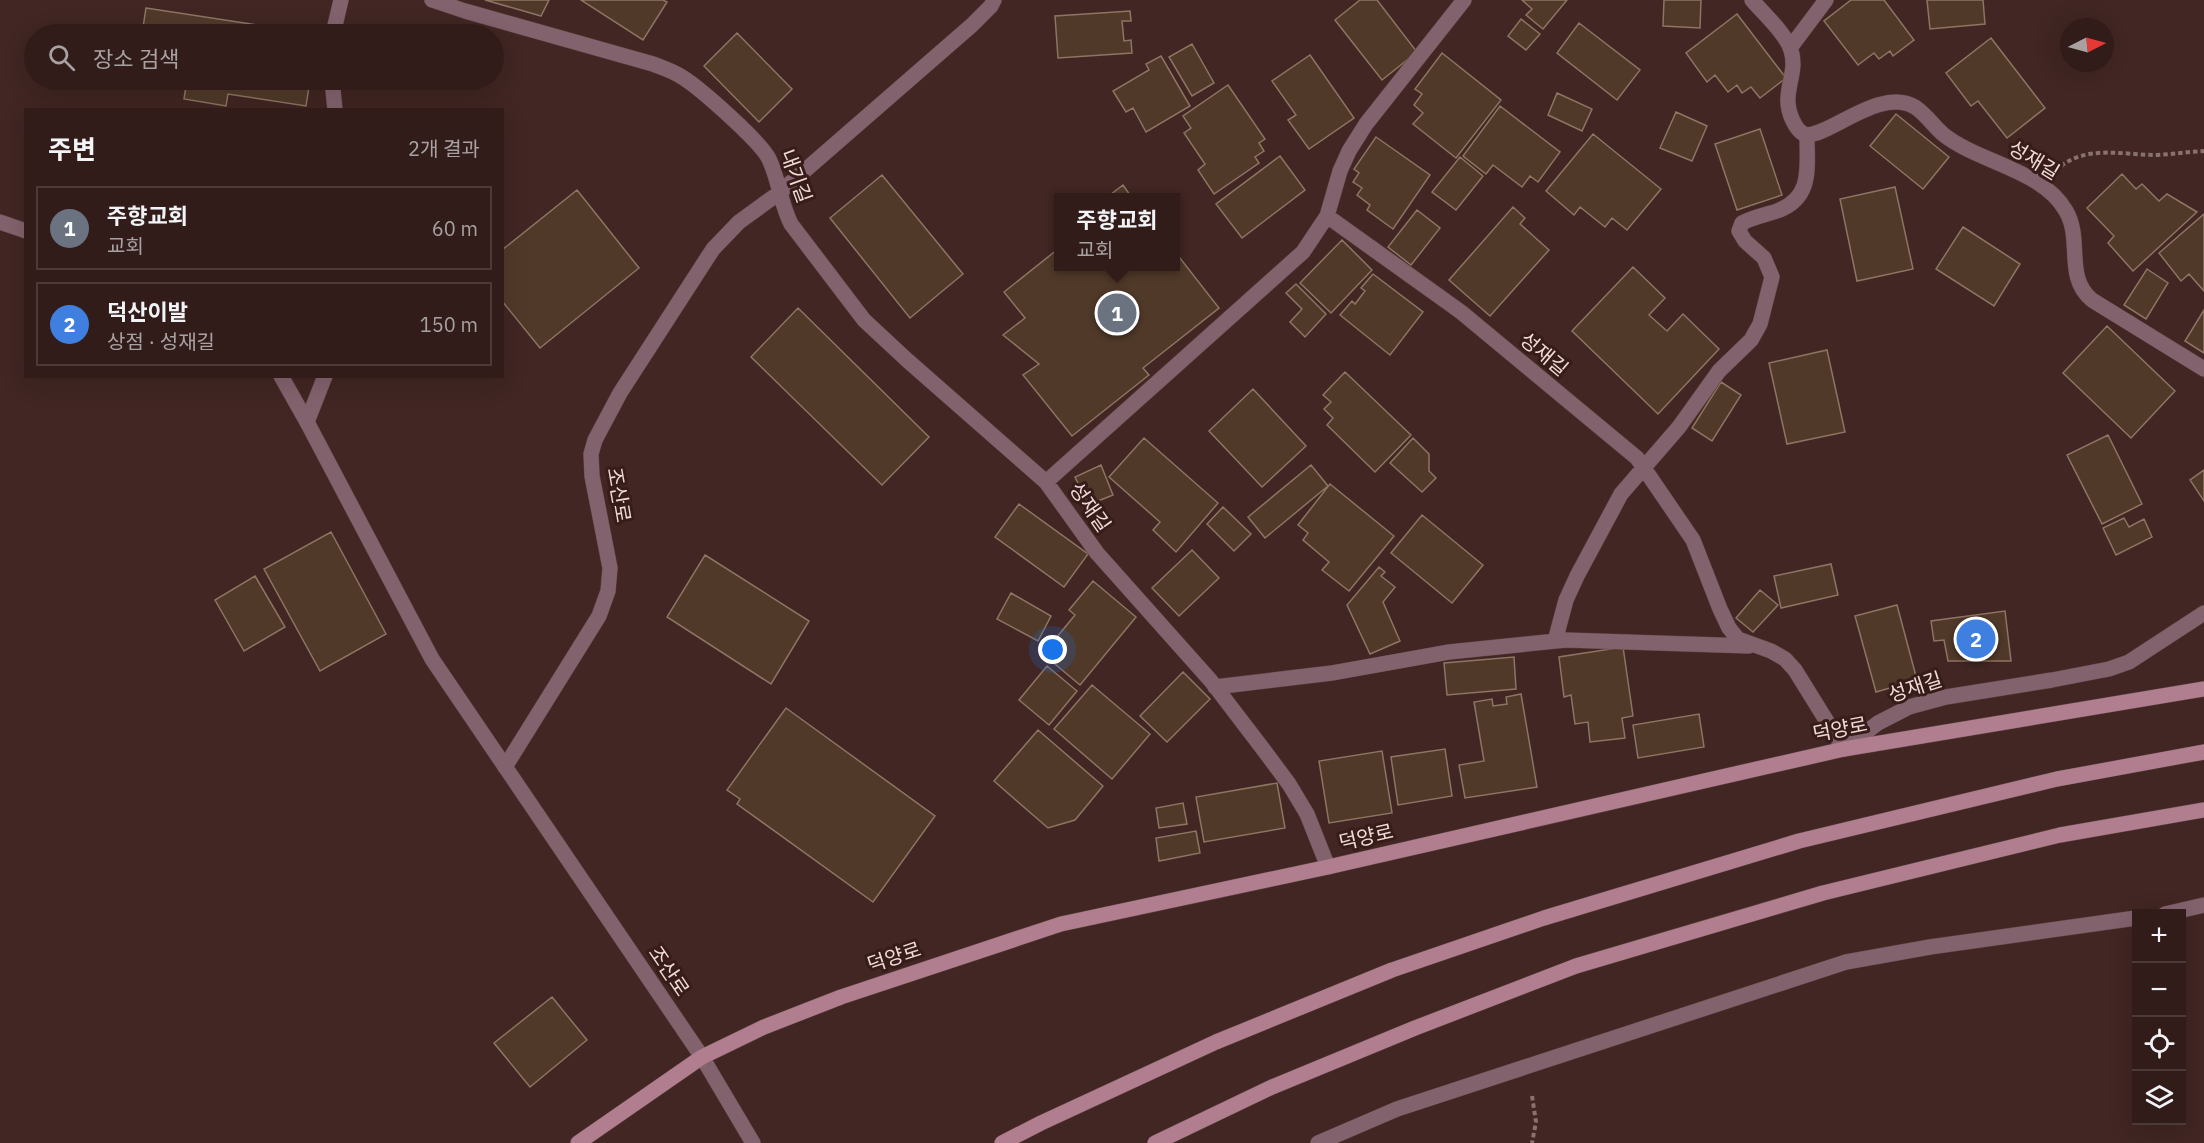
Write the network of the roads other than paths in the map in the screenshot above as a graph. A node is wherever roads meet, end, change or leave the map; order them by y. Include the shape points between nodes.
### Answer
1 (341, 0) edge
2 (432, 0) edge
3 (994, 0) edge
4 (1464, 0) edge
5 (1752, 0) edge
6 (1826, 0) edge
7 (335, 24) edge
8 (1790, 48) junction
9 (333, 90) edge
10 (335, 108) edge
11 (1807, 136) junction
12 (778, 193) junction
13 (1327, 216) junction
14 (0, 222) edge
15 (24, 230) edge
16 (2204, 369) edge
17 (282, 378) edge
18 (324, 378) edge
19 (307, 422) junction
20 (1643, 466) junction
21 (1046, 482) junction
22 (2204, 613) edge
23 (1555, 641) junction
24 (1754, 646) junction
25 (1215, 687) junction
26 (2204, 689) edge
27 (1844, 749) junction
28 (2204, 752) edge
29 (505, 767) junction
30 (2204, 810) edge
31 (1328, 867) junction
32 (2204, 905) edge
33 (2186, 909) edge
34 (2132, 919) edge
35 (702, 1057) junction
36 (578, 1143) edge
37 (753, 1143) edge
38 (1002, 1143) edge
39 (1155, 1143) edge
40 (1318, 1143) edge

1 - 7 street
2 - 12 street, 내기길 via 653,64 682,77 762,147 775,174
3 - 12 street via 972,25
4 - 13 street, 성재길 via 1366,124 1340,171
5 - 8 street
6 - 8 street
8 - 11 street via 1793,68 1786,97 1788,108 1800,132
9 - 10 street
11 - 16 street, 성재길 via 1860,111 1890,102 1915,107 1944,135 2038,183 2053,195 2072,223 2075,272 2083,293
11 - 20 street via 1804,190 1779,210 1742,223 1739,231 1764,258 1773,277 1760,324 1751,340 1719,370 1679,427
12 - 21 street, 내기길 via 805,245 864,320
12 - 29 street, 조산로 via 739,222 713,249 620,393 595,440 592,476 610,568 605,604
13 - 20 street, 성재길 via 1461,312
13 - 21 street, 성재길 via 1289,266
14 - 15 street
17 - 19 street, 조산로
18 - 19 street
19 - 29 street, 조산로 via 432,659
20 - 23 street via 1598,534 1566,600
20 - 24 street, 성재길 via 1694,540 1729,628 1738,639
21 - 25 street, 성재길 via 1097,553
22 - 27 street, 성재길 via 2129,662 1909,707 1878,723
23 - 24 street
23 - 25 street via 1449,652 1332,673
24 - 27 street, 성재길 via 1772,651 1795,670
25 - 31 street, 성재길 via 1289,784 1307,814
26 - 27 main road, 덕양로
27 - 31 main road, 덕양로
28 - 38 main road via 2056,779 1799,841 1544,918 1392,970 1238,1033
29 - 35 street, 조산로
30 - 39 main road via 2060,835 1834,891 1576,966 1272,1087
31 - 35 main road, 덕양로 via 1061,924 841,997
32 - 33 street
34 - 40 street via 1846,962 1397,1109
35 - 36 main road, 덕양로
35 - 37 street, 조산로

